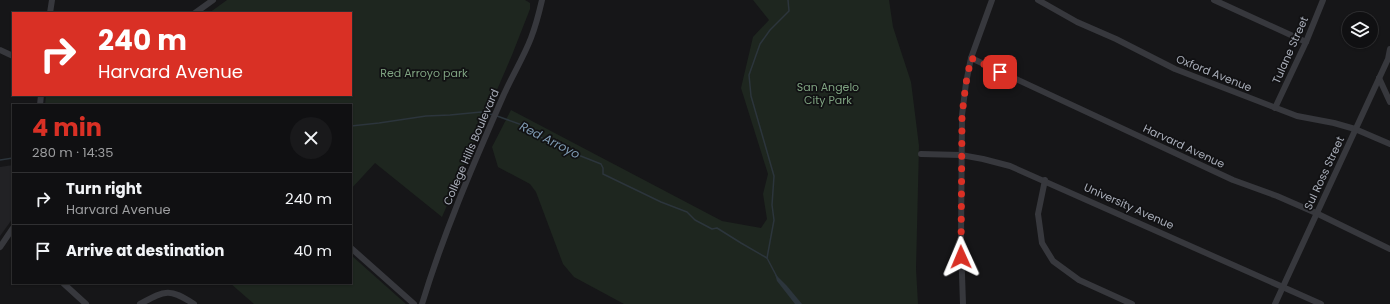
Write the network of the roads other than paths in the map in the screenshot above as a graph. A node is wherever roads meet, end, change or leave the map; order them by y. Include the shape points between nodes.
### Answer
1 (52, 0) edge
2 (213, 0) edge
3 (542, 0) edge
4 (992, 0) edge
5 (1038, 0) edge
6 (1214, 0) edge
7 (1323, 0) edge
8 (50, 12) edge
9 (196, 12) edge
10 (1306, 42) junction
11 (1390, 49) edge
12 (0, 50) edge
13 (12, 56) edge
14 (971, 58) junction
15 (1379, 78) junction
16 (1390, 102) edge
17 (1275, 108) junction
18 (1355, 129) junction
19 (1390, 144) edge
20 (921, 154) dead end
21 (961, 155) junction
22 (1045, 180) junction
23 (1316, 213) junction
24 (11, 236) edge
25 (0, 247) edge
26 (352, 249) edge
27 (1390, 249) edge
28 (64, 284) edge
29 (1283, 287) junction
30 (86, 304) edge
31 (140, 304) edge
32 (194, 304) edge
33 (414, 304) edge
34 (422, 304) edge
35 (963, 304) edge
36 (1132, 304) edge
37 (1275, 304) edge
38 (1321, 304) edge

1 - 8 street
2 - 9 street
3 - 34 street, College Hills Boulevard via 530,39 502,99 433,267
4 - 14 street
5 - 17 street, Oxford Avenue via 1077,22 1175,69
6 - 10 street
7 - 10 street, Tulane Street
10 - 17 street, Tulane Street
11 - 15 street, Sul Ross Street
12 - 13 street
14 - 21 street via 962,115
14 - 23 street, Harvard Avenue via 1232,180
15 - 16 street
15 - 18 street, Sul Ross Street
17 - 18 street, Oxford Avenue via 1297,116
18 - 19 street, Oxford Avenue
18 - 23 street, Sul Ross Street
20 - 21 street, University Avenue
21 - 22 street, University Avenue via 1010,166
21 - 35 street via 960,244
22 - 29 street, University Avenue
22 - 36 street via 1038,214 1042,243 1053,261 1079,280
23 - 27 street, Harvard Avenue
23 - 29 street, Sul Ross Street
24 - 25 street
26 - 33 street
28 - 30 street
29 - 37 street, Sul Ross Street
29 - 38 street, University Avenue
31 - 32 street via 154,296 170,292

